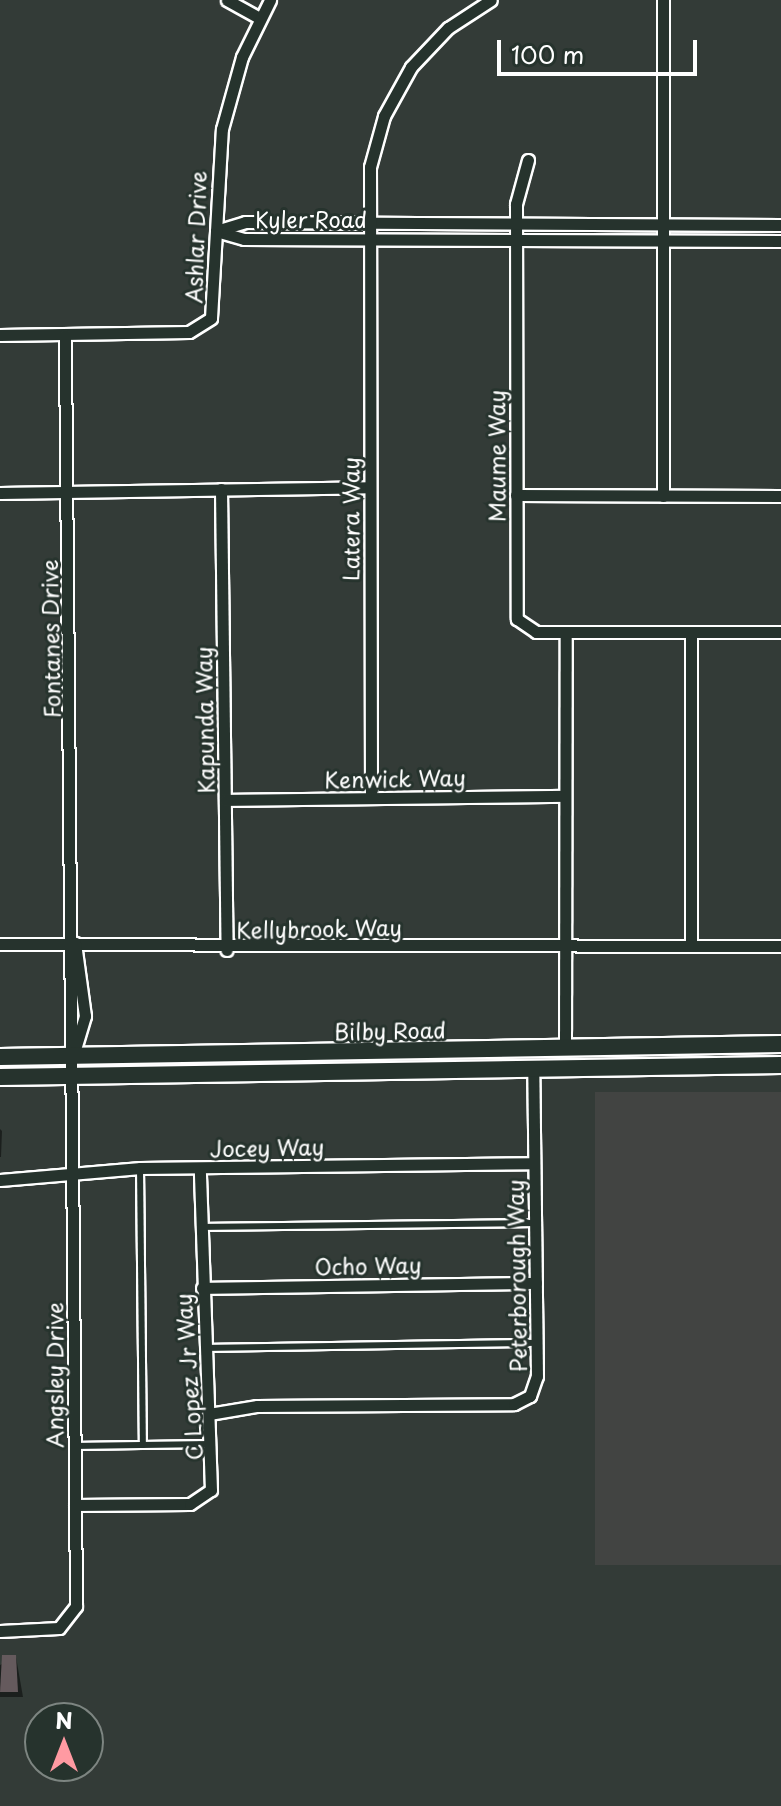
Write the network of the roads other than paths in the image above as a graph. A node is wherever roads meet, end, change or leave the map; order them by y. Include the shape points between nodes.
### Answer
1 (227, 0) edge
2 (270, 0) edge
3 (491, 0) edge
4 (663, 0) edge
5 (260, 18) junction
6 (528, 160) dead end
7 (369, 223) junction
8 (516, 223) junction
9 (663, 224) junction
10 (781, 225) edge
11 (216, 231) junction
12 (369, 239) junction
13 (516, 240) junction
14 (663, 241) junction
15 (781, 241) edge
16 (65, 334) junction
17 (0, 335) edge
18 (370, 487) junction
19 (221, 489) junction
20 (68, 492) junction
21 (0, 493) edge
22 (516, 495) junction
23 (663, 496) junction
24 (781, 496) edge
25 (566, 632) junction
26 (691, 632) junction
27 (781, 632) edge
28 (565, 796) junction
29 (371, 798) junction
30 (225, 800) junction
31 (565, 942) junction
32 (75, 943) junction
33 (0, 944) edge
34 (691, 945) junction
35 (781, 946) edge
36 (227, 950) junction
37 (781, 1044) edge
38 (565, 1049) junction
39 (73, 1056) junction
40 (0, 1057) edge
41 (781, 1065) edge
42 (533, 1069) junction
43 (73, 1076) junction
44 (0, 1077) edge
45 (534, 1163) junction
46 (140, 1168) junction
47 (200, 1168) junction
48 (75, 1174) junction
49 (0, 1180) edge
50 (535, 1223) junction
51 (201, 1227) junction
52 (536, 1283) junction
53 (202, 1288) junction
54 (537, 1343) junction
55 (202, 1348) junction
56 (209, 1414) junction
57 (213, 1444) junction
58 (143, 1445) junction
59 (73, 1446) junction
60 (75, 1505) junction
61 (0, 1631) edge

1 - 5 street
2 - 5 street, Ashlar Drive
3 - 7 street, Latera Way via 435,40 391,100 370,167
4 - 9 street
5 - 11 street, Ashlar Drive via 222,129
6 - 8 street, Maume Way
7 - 8 street, Kyler Road
7 - 11 street, Kyler Road via 245,222
7 - 12 street, Latera Way
8 - 9 street, Kyler Road
8 - 13 street, Maume Way
9 - 10 street, Kyler Road
9 - 14 street
11 - 12 street, Kyler Road via 244,239
11 - 16 street, Ashlar Drive via 216,304 201,328
12 - 13 street, Kyler Road
12 - 18 street, Latera Way
13 - 14 street, Kyler Road
13 - 22 street, Maume Way
14 - 15 street, Kyler Road
14 - 23 street
16 - 17 street, Ashlar Drive
16 - 20 street, Fontanes Drive
18 - 19 street
18 - 29 street, Latera Way
19 - 20 street
19 - 30 street, Kapunda Way
20 - 21 street
20 - 32 street, Fontanes Drive
22 - 23 street
22 - 25 street, Maume Way via 517,619 530,631
23 - 24 street
25 - 26 street, Maume Way
25 - 28 street
26 - 27 street, Maume Way
26 - 34 street
28 - 29 street, Kenwick Way
28 - 31 street
29 - 30 street, Kenwick Way
30 - 36 street, Kapunda Way
31 - 34 street, Kellybrook Way
31 - 36 street, Kellybrook Way
31 - 38 street
32 - 33 street, Kellybrook Way
32 - 36 street, Kellybrook Way
32 - 39 street, Fontanes Drive via 67,972
34 - 35 street, Kellybrook Way
37 - 38 main road, Bilby Road
38 - 39 main road, Bilby Road
39 - 40 main road, Bilby Road
39 - 43 street, Angsley Drive
41 - 42 main road, Bilby Road
42 - 43 main road, Bilby Road
42 - 45 street, Peterborough Way
43 - 44 main road, Bilby Road
43 - 48 street, Angsley Drive
45 - 47 street, Jocey Way
45 - 50 street, Peterborough Way
46 - 47 street, Jocey Way
46 - 48 street, Jocey Way
46 - 58 lane
47 - 51 street, C Lopez Jr Way
48 - 49 street, Jocey Way
48 - 59 street, Angsley Drive
50 - 51 lane
50 - 52 street, Peterborough Way
51 - 53 street, C Lopez Jr Way
52 - 53 street, Ocho Way
52 - 54 street, Peterborough Way
53 - 55 street, C Lopez Jr Way
54 - 55 lane
54 - 56 street, Peterborough Way via 537,1384 514,1404 257,1406
55 - 56 street, C Lopez Jr Way
56 - 57 street, C Lopez Jr Way
57 - 58 lane
57 - 60 street, C Lopez Jr Way via 213,1484 197,1502
58 - 59 lane
59 - 60 street, Angsley Drive
60 - 61 street, Angsley Drive via 72,1617 54,1630

